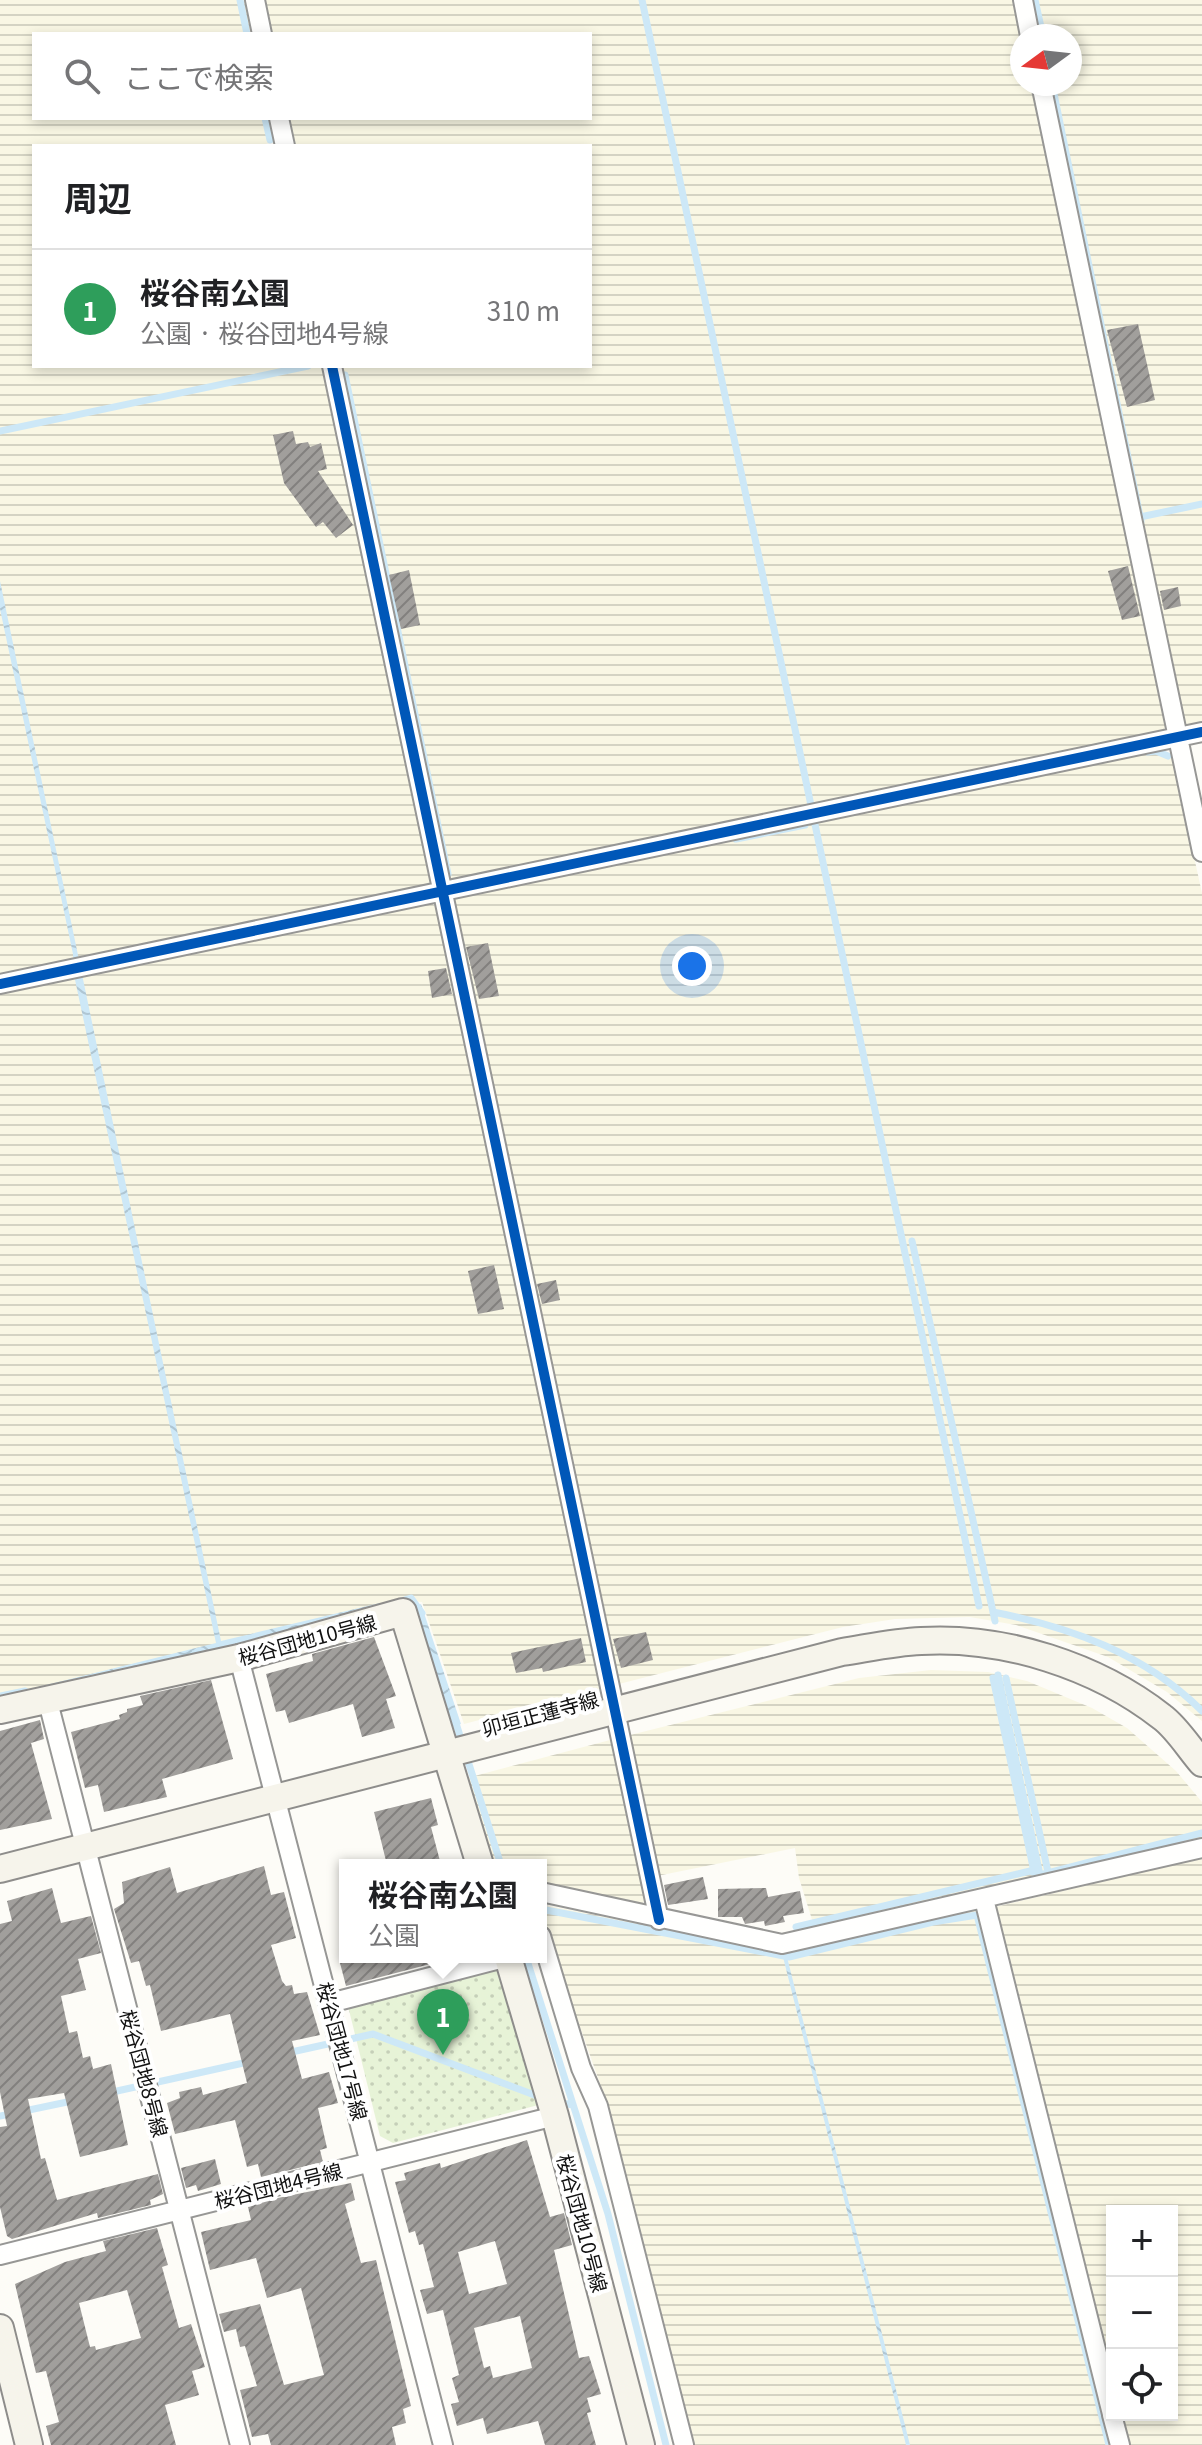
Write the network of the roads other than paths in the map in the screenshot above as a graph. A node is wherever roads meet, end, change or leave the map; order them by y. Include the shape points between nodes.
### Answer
1 (255, 0) edge
2 (1023, 0) edge
3 (1028, 24) edge
4 (262, 32) edge
5 (1044, 96) edge
6 (279, 120) edge
7 (285, 144) edge
8 (332, 368) edge
9 (1202, 732) edge
10 (1178, 737) junction
11 (1202, 852) edge
12 (442, 891) junction
13 (0, 984) edge
14 (239, 1658) junction
15 (48, 1702) junction
16 (0, 1710) edge
17 (614, 1711) junction
18 (447, 1756) junction
19 (1202, 1763) edge
20 (277, 1800) junction
21 (1202, 1848) edge
22 (84, 1849) junction
23 (478, 1859) edge
24 (0, 1869) edge
25 (547, 1893) edge
26 (984, 1899) junction
27 (659, 1920) junction
28 (547, 1956) edge
29 (485, 1963) edge
30 (510, 1963) edge
31 (330, 2003) junction
32 (555, 2116) junction
33 (372, 2160) junction
34 (181, 2209) junction
35 (0, 2255) edge
36 (0, 2328) edge
37 (1106, 2390) edge
38 (1114, 2421) edge
39 (29, 2445) edge
40 (240, 2445) edge
41 (443, 2445) edge
42 (641, 2445) edge
43 (684, 2445) edge
44 (1120, 2445) edge

1 - 4 street
2 - 3 street
5 - 10 street
6 - 7 street
8 - 12 street
9 - 10 street
10 - 11 street
10 - 12 street
12 - 13 street
12 - 17 street
14 - 15 main road, 桜谷団地10号線
14 - 18 main road, 桜谷団地10号線 via 403,1612
14 - 20 street, 桜谷団地17号線
15 - 16 main road, 桜谷団地10号線
15 - 22 street, 桜谷団地8号線
17 - 18 main road, 卯垣正蓮寺線
17 - 19 main road, 卯垣正蓮寺線 via 842,1652 921,1641 978,1642 1046,1657 1109,1684 1164,1718
17 - 27 street
18 - 20 main road, 卯垣正蓮寺線
18 - 23 main road, 桜谷団地10号線
20 - 22 main road, 卯垣正蓮寺線
20 - 31 street, 桜谷団地17号線
21 - 26 street
22 - 24 main road, 卯垣正蓮寺線
22 - 34 street, 桜谷団地8号線
25 - 27 street
26 - 27 street via 782,1944
26 - 37 street
28 - 43 street via 598,2106
29 - 31 street
30 - 32 main road, 桜谷団地10号線
31 - 33 street, 桜谷団地17号線
32 - 33 street, 桜谷団地4号線
32 - 42 main road, 桜谷団地10号線
33 - 34 street, 桜谷団地4号線
33 - 41 street, 桜谷団地17号線
34 - 35 street, 桜谷団地4号線
34 - 40 street, 桜谷団地8号線
36 - 39 main road
38 - 44 street

